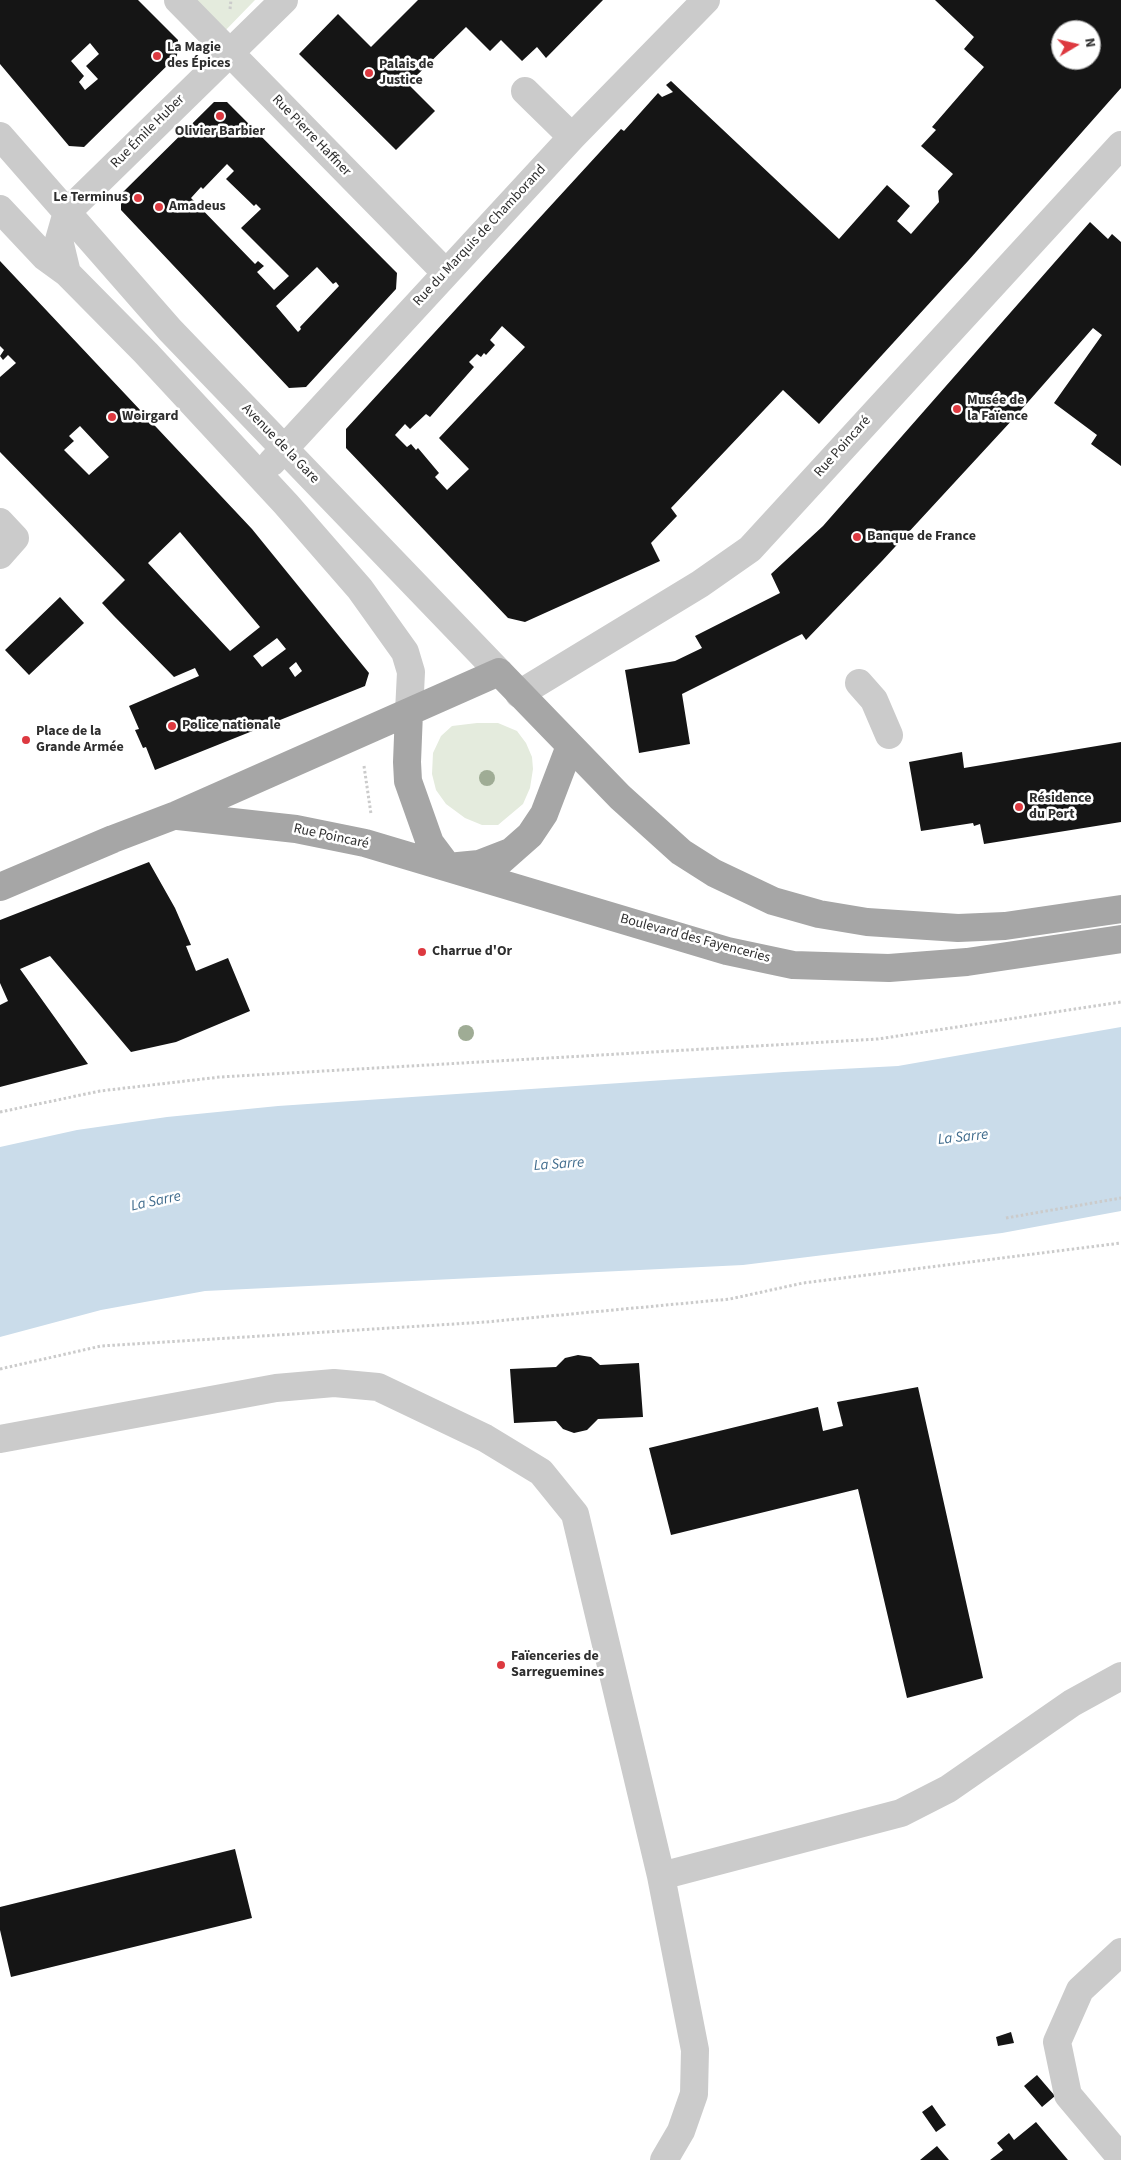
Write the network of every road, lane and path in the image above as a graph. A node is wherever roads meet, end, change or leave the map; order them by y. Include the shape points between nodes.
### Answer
1 (178, 0) edge
2 (284, 0) edge
3 (706, 0) edge
4 (229, 52) junction
5 (525, 91) dead end
6 (0, 136) edge
7 (572, 137) junction
8 (1121, 144) edge
9 (0, 209) edge
10 (67, 212) junction
11 (445, 272) junction
12 (68, 273) junction
13 (285, 448) junction
14 (259, 476) junction
15 (0, 522) edge
16 (0, 555) edge
17 (498, 672) junction
18 (859, 683) dead end
19 (519, 694) junction
20 (409, 712) junction
21 (358, 735) junction
22 (889, 735) dead end
23 (570, 746) junction
24 (417, 809) junction
25 (176, 815) junction
26 (365, 843) junction
27 (510, 852) junction
28 (407, 855) junction
29 (448, 867) junction
30 (482, 877) junction
31 (0, 887) edge
32 (1121, 909) edge
33 (1121, 940) edge
34 (1121, 1002) edge
35 (0, 1112) edge
36 (1121, 1198) edge
37 (1006, 1218) dead end
38 (1121, 1243) edge
39 (0, 1369) edge
40 (0, 1439) edge
41 (1121, 1676) edge
42 (661, 1876) junction
43 (1121, 1952) edge
44 (1121, 2158) edge
45 (664, 2160) edge

1 - 4 street, Rue Pierre Haffner
2 - 4 street, Rue Émile Huber
3 - 7 street, Rue du Marquis de Chamborand
4 - 10 street, Rue Émile Huber
4 - 11 street, Rue Pierre Haffner
5 - 7 street
6 - 10 street, Avenue de la Gare
7 - 11 street, Rue du Marquis de Chamborand
8 - 19 street, Rue Poincaré via 750,549 700,584
9 - 12 street via 45,257
10 - 12 street via 60,240
10 - 13 street, Avenue de la Gare via 170,330
11 - 13 street, Rue du Marquis de Chamborand
12 - 14 street
13 - 14 street, Rue du Marquis de Chamborand
13 - 17 street, Avenue de la Gare
14 - 20 street via 360,590 406,652 411,672
15 - 16 street via 15,538
17 - 19 main road
17 - 20 main road
18 - 22 street via 874,700
19 - 23 main road
20 - 21 main road, Rue Poincaré
20 - 24 main road via 406,762
21 - 25 main road, Rue Poincaré
21 - 26 path via 371,811
23 - 27 main road via 544,814 530,836
23 - 32 main road via 626,803 681,852 714,873 773,901 819,914 867,922 958,928 1005,926
24 - 28 main road
24 - 29 main road via 430,843
25 - 26 main road, Rue Poincaré via 296,829
25 - 31 main road, Rue Poincaré
26 - 28 main road, Rue Poincaré
27 - 29 main road via 479,864
27 - 30 main road
28 - 29 main road, Rue Poincaré
29 - 30 main road, Rue Poincaré
30 - 33 main road, Boulevard des Fayenceries via 727,951 793,965 889,968 967,962
34 - 35 path via 878,1040 220,1077 100,1091
36 - 37 path
38 - 39 path via 803,1283 730,1298 486,1322 102,1346
40 - 42 street via 276,1388 334,1382 378,1387 484,1438 541,1472 575,1514
41 - 42 street via 1072,1703 948,1789 901,1813
42 - 45 street via 695,2050 694,2094 680,2131
43 - 44 street via 1080,1990 1057,2042 1068,2095

